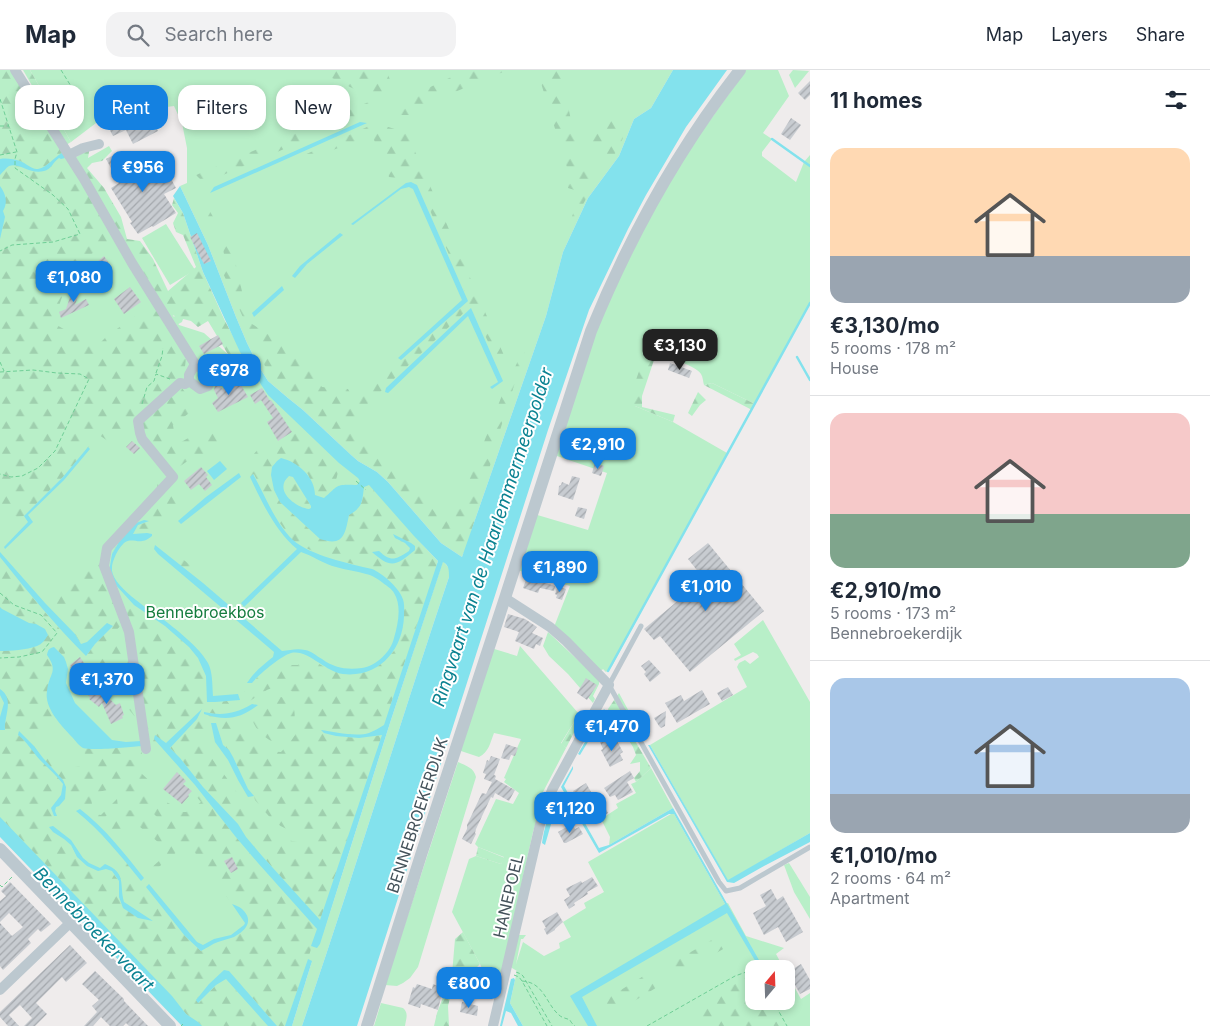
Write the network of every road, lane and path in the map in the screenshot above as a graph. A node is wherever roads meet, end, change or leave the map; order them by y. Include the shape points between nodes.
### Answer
1 (15, 70) edge
2 (61, 70) edge
3 (740, 70) edge
4 (70, 85) edge
5 (0, 99) edge
6 (0, 126) edge
7 (9, 126) junction
8 (99, 144) dead end
9 (17, 152) junction
10 (0, 155) edge
11 (69, 155) junction
12 (0, 251) edge
13 (163, 348) dead end
14 (0, 362) edge
15 (194, 364) junction
16 (0, 372) edge
17 (4, 372) junction
18 (156, 374) junction
19 (185, 382) junction
20 (138, 421) junction
21 (0, 474) edge
22 (356, 481) dead end
23 (366, 490) dead end
24 (0, 593) edge
25 (505, 598) junction
26 (642, 626) dead end
27 (0, 658) edge
28 (610, 685) junction
29 (146, 749) dead end
30 (810, 847) edge
31 (0, 849) edge
32 (20, 869) junction
33 (0, 885) edge
34 (71, 922) junction
35 (506, 970) junction
36 (745, 972) edge
37 (526, 981) junction
38 (0, 990) edge
39 (778, 1010) edge
40 (170, 1026) edge
41 (366, 1026) edge
42 (493, 1026) edge
43 (547, 1026) edge
44 (552, 1026) edge
45 (575, 1026) edge
46 (647, 1026) edge
47 (787, 1026) edge

1 - 11 street
2 - 4 path
3 - 25 street, BENNEBROEKERDIJK via 654,199 608,291 591,331
5 - 7 path
6 - 7 path
7 - 9 path
8 - 11 street
9 - 10 path
9 - 12 path via 15,168 68,209 80,234 53,242 12,245
11 - 15 street
13 - 18 path
14 - 17 path
15 - 19 street
15 - 19 street via 207,372 211,379 208,386 200,389
16 - 17 path
17 - 21 path via 33,370 80,374 89,379 55,452 38,468 22,476
18 - 19 path
18 - 20 path via 147,387
19 - 20 street
20 - 29 street via 142,439 173,477 107,548 104,566 129,632
22 - 23 path
24 - 27 path via 14,605 41,615 57,634 42,652
25 - 28 street via 550,627
25 - 41 street, BENNEBROEKERDIJK
26 - 28 lane
28 - 30 lane via 726,891 740,888
28 - 35 street, HANEPOEL via 552,790 542,816
31 - 32 street
32 - 33 path via 2,887
32 - 34 street
34 - 38 street
34 - 40 street
35 - 37 path via 520,974
35 - 42 street, HANEPOEL
36 - 46 path
37 - 43 path via 522,982
37 - 44 path
37 - 45 path via 543,992 560,1016
39 - 47 path

